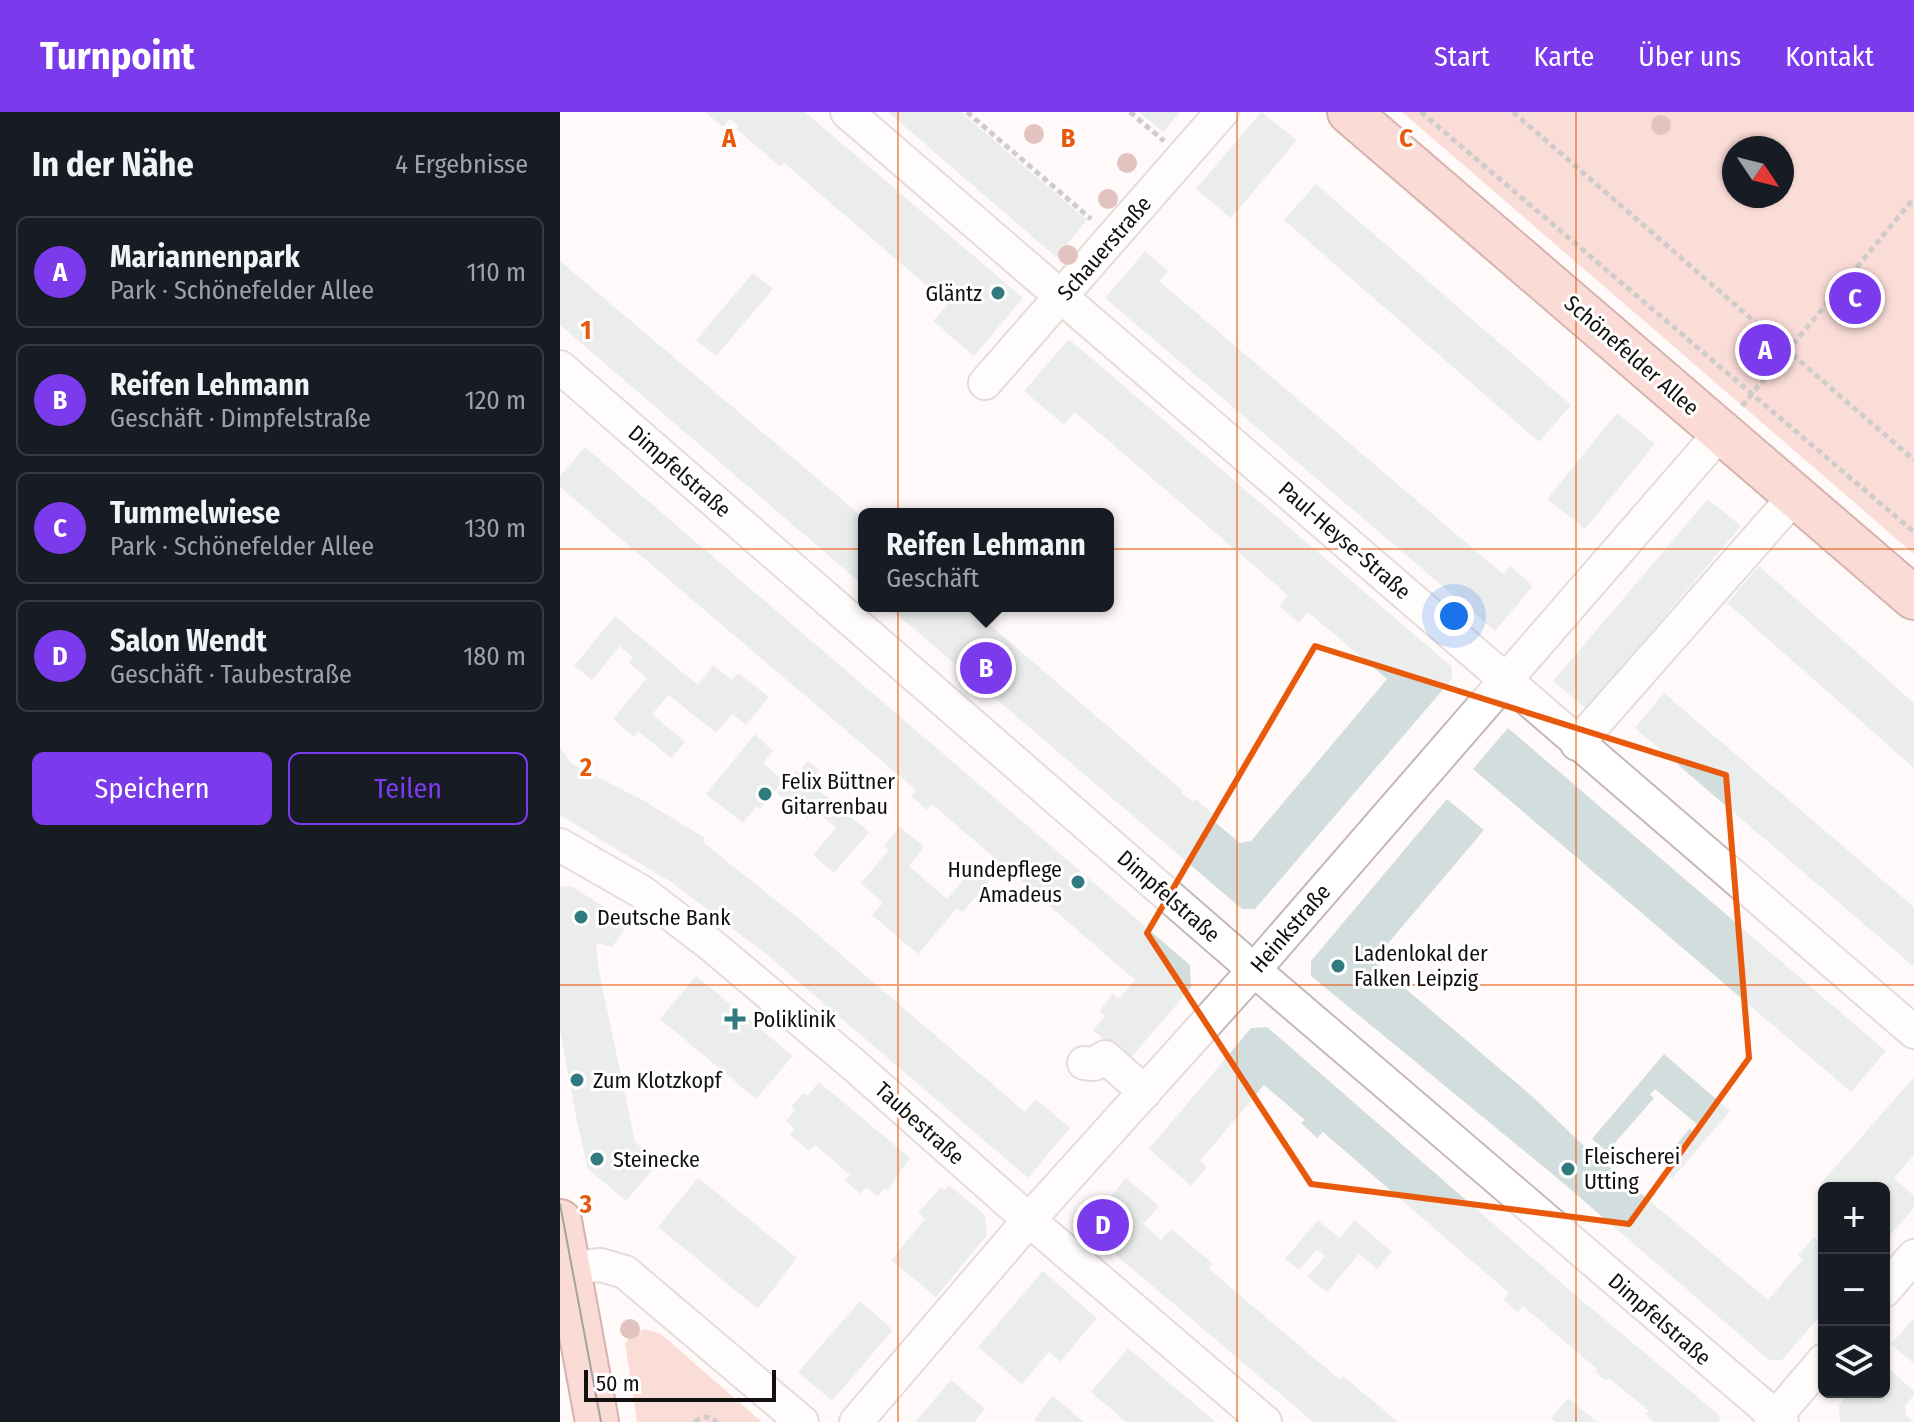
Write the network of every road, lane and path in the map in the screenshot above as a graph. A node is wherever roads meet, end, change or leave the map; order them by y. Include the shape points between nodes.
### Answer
1 (847, 112) edge
2 (967, 112) edge
3 (1130, 112) edge
4 (1222, 112) edge
5 (1349, 112) edge
6 (1421, 112) edge
7 (1513, 112) edge
8 (1183, 157) junction
9 (1914, 198) edge
10 (1113, 238) junction
11 (1062, 297) junction
12 (1786, 350) junction
13 (560, 367) edge
14 (985, 383) dead end
15 (1751, 394) junction
16 (1721, 432) junction
17 (1914, 460) edge
18 (1795, 496) junction
19 (1914, 532) edge
20 (1914, 598) edge
21 (1506, 681) junction
22 (1577, 744) junction
23 (560, 845) edge
24 (1254, 970) junction
25 (1914, 1032) edge
26 (1084, 1063) dead end
27 (1145, 1092) junction
28 (1029, 1220) junction
29 (560, 1221) edge
30 (1914, 1256) edge
31 (569, 1268) junction
32 (1890, 1284) edge
33 (1818, 1368) edge
34 (1776, 1420) edge
35 (597, 1422) edge
36 (695, 1422) edge
37 (717, 1422) edge
38 (802, 1422) edge
39 (856, 1422) edge
40 (1265, 1422) edge

1 - 11 street, Paul-Heyse-Straße
2 - 10 path
3 - 8 path
4 - 8 street, Schauerstraße
5 - 16 main road, Schönefelder Allee
6 - 15 path
7 - 12 path
8 - 10 street, Schauerstraße
9 - 12 path
10 - 11 street, Schauerstraße
11 - 14 street, Schauerstraße
11 - 21 street, Paul-Heyse-Straße
12 - 15 path
12 - 17 path
13 - 24 street, Dimpfelstraße
15 - 16 path
15 - 19 path
16 - 18 main road, Schönefelder Allee
16 - 21 street, Heinkstraße
18 - 20 main road, Schönefelder Allee
18 - 22 street
21 - 22 street, Paul-Heyse-Straße
21 - 24 street, Heinkstraße
22 - 25 street, Paul-Heyse-Straße
23 - 28 street, Taubestraße via 642,892 710,944
24 - 27 street, Heinkstraße
24 - 34 street, Dimpfelstraße
26 - 27 street via 1105,1057
27 - 28 street, Heinkstraße
28 - 39 street, Heinkstraße
28 - 40 street, Taubestraße
29 - 31 main road
30 - 32 street
31 - 35 main road
31 - 38 street via 601,1265 625,1272
33 - 34 street
36 - 37 path via 708,1417

